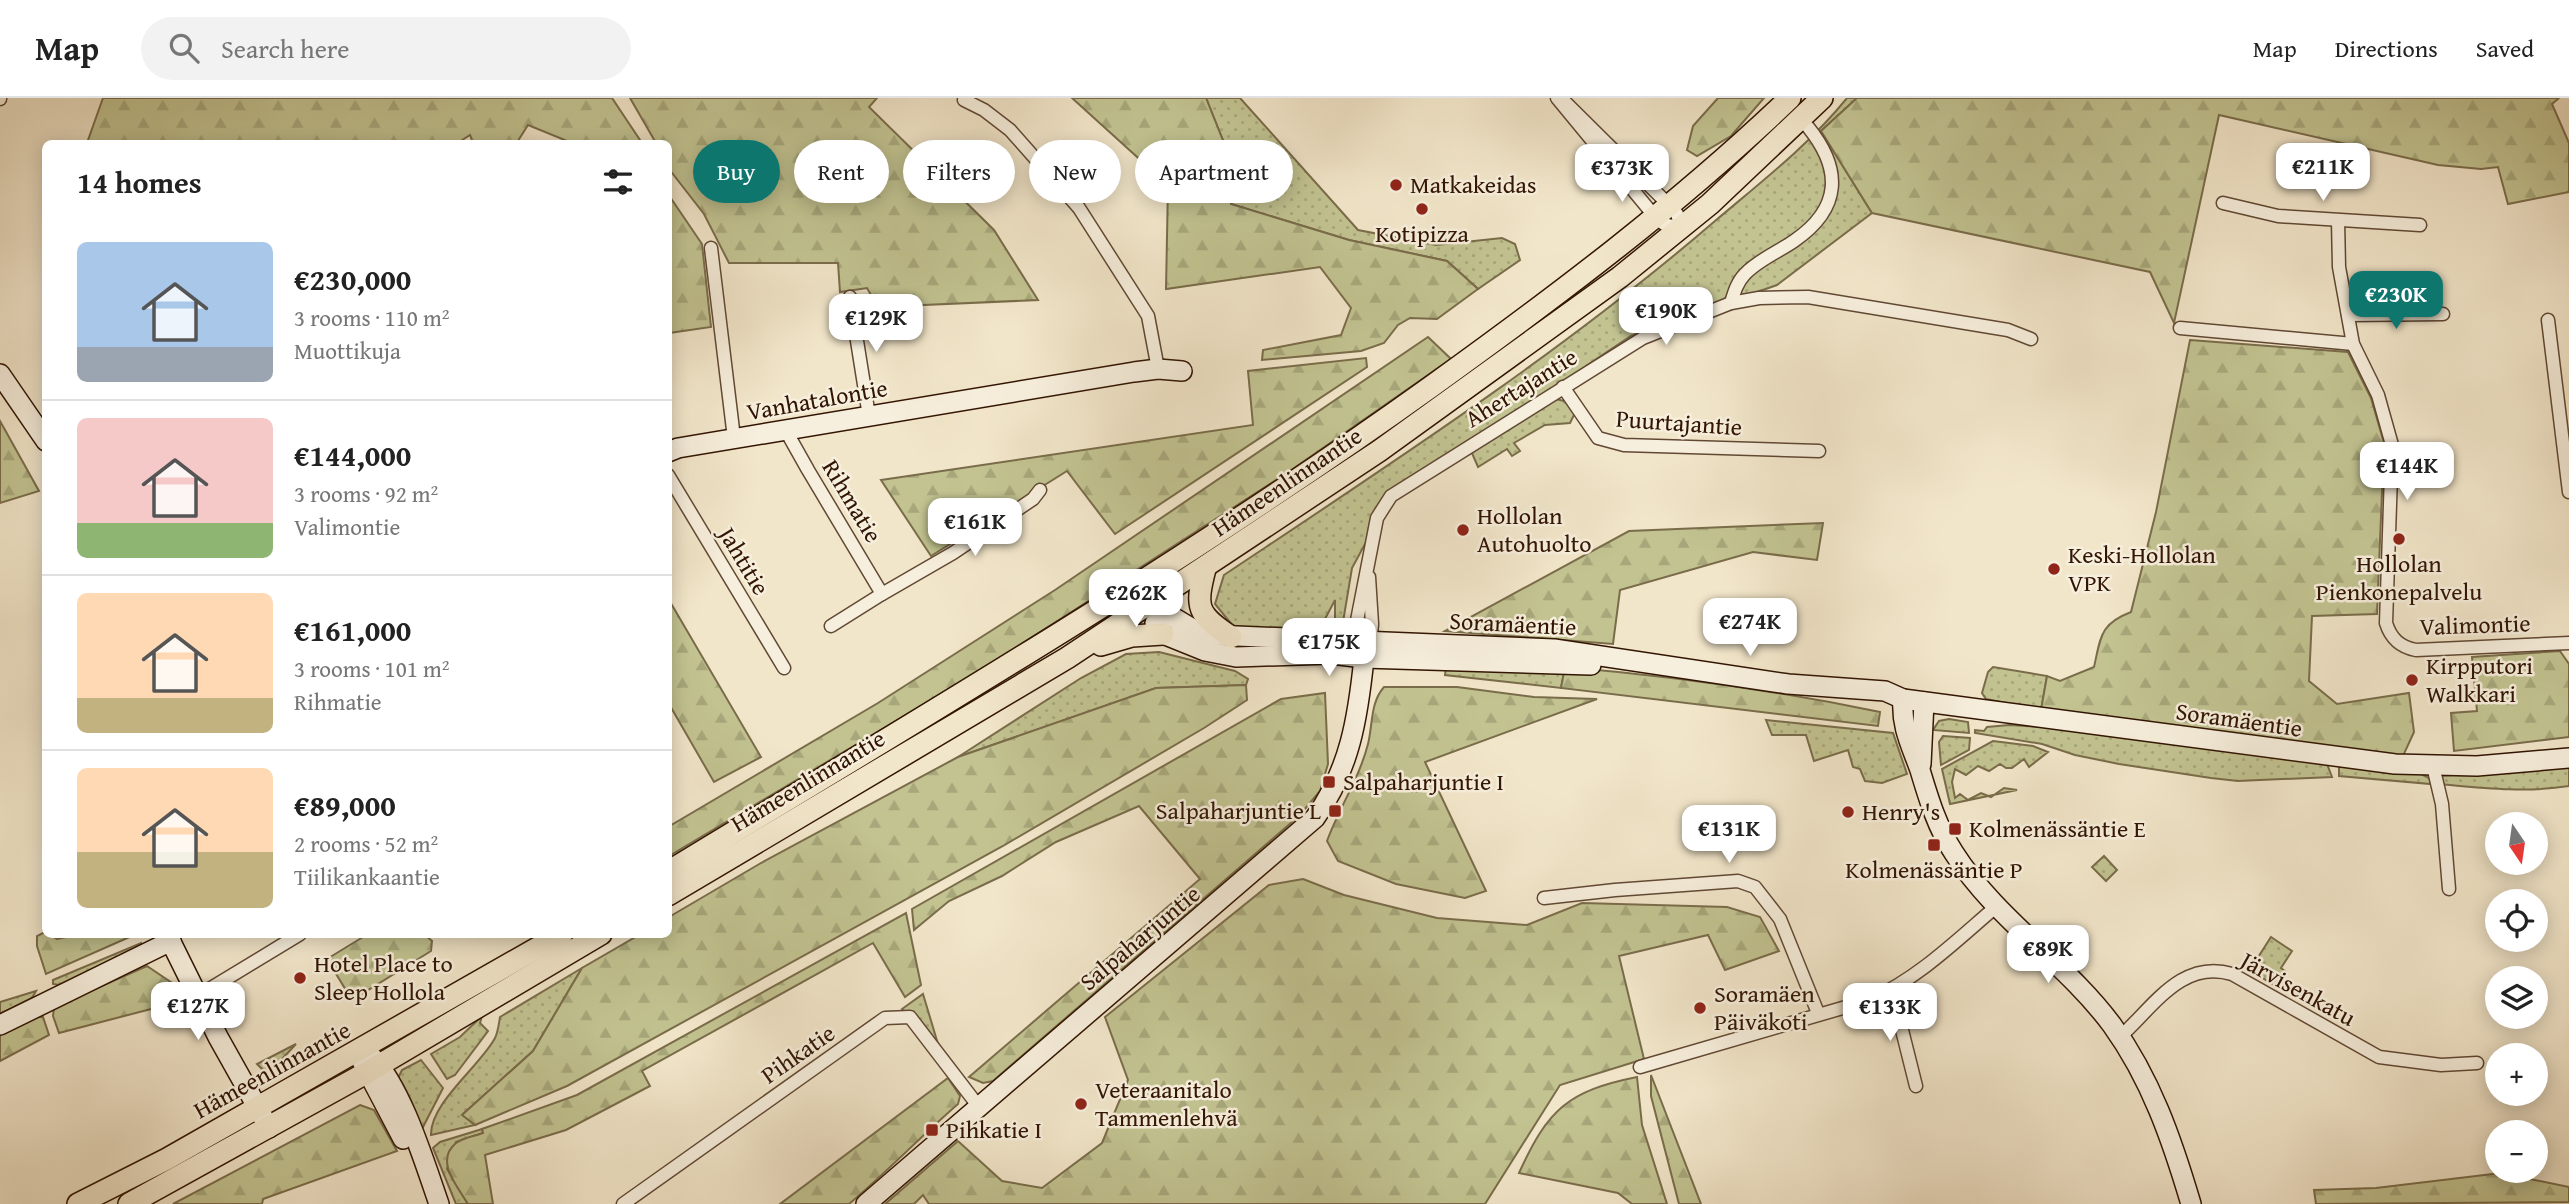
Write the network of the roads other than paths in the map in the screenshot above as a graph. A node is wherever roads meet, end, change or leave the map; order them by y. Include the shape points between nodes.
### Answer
1 (1559, 98) edge
2 (1822, 98) edge
3 (964, 100) dead end
4 (1793, 106) edge
5 (1808, 127) dead end
6 (2223, 203) dead end
7 (1663, 212) junction
8 (2337, 221) junction
9 (2420, 225) dead end
10 (1681, 228) junction
11 (710, 248) dead end
12 (850, 297) dead end
13 (1731, 303) junction
14 (2443, 314) dead end
15 (2348, 315) junction
16 (2547, 320) dead end
17 (2180, 328) dead end
18 (2031, 339) dead end
19 (2353, 344) junction
20 (1158, 369) junction
21 (1182, 371) dead end
22 (0, 374) edge
23 (1563, 387) junction
24 (869, 416) junction
25 (789, 429) junction
26 (42, 435) edge
27 (734, 438) junction
28 (672, 451) edge
29 (1819, 451) dead end
30 (672, 482) edge
31 (1040, 490) dead end
32 (2569, 492) edge
33 (1367, 559) junction
34 (1205, 569) junction
35 (1139, 585) junction
36 (882, 594) junction
37 (1151, 604) junction
38 (831, 626) dead end
39 (1163, 634) junction
40 (1231, 636) junction
41 (2569, 643) edge
42 (1360, 649) junction
43 (1067, 658) junction
44 (784, 668) dead end
45 (1903, 699) junction
46 (1924, 702) junction
47 (2569, 758) edge
48 (2434, 766) junction
49 (1920, 772) junction
50 (672, 870) edge
51 (2449, 889) dead end
52 (672, 893) edge
53 (1544, 898) dead end
54 (1998, 905) junction
55 (169, 938) edge
56 (293, 938) edge
57 (556, 938) edge
58 (593, 938) edge
59 (1892, 990) junction
60 (198, 996) junction
61 (1818, 1013) junction
62 (0, 1025) edge
63 (2120, 1037) junction
64 (366, 1058) junction
65 (2477, 1063) dead end
66 (1640, 1067) dead end
67 (1916, 1086) dead end
68 (979, 1107) junction
69 (258, 1108) junction
70 (269, 1128) junction
71 (439, 1202) edge
72 (78, 1204) edge
73 (130, 1204) edge
74 (623, 1204) edge
75 (866, 1204) edge
76 (2191, 1204) edge

1 - 7 street
2 - 10 main road, Hämeenlinnantie
3 - 20 street via 1010,130 1079,208 1148,316
4 - 7 main road, Hämeenlinnantie
5 - 13 street via 1832,168 1830,198 1811,227 1743,276
6 - 8 street via 2278,216
7 - 10 street via 1677,214
7 - 35 main road, Hämeenlinnantie via 1542,307 1365,435
8 - 9 street
8 - 15 street, Valimontie
10 - 34 main road, Hämeenlinnantie via 1554,326
11 - 27 street
12 - 24 street
13 - 18 street, Ahertajantie via 1808,297 2008,330
13 - 23 street, Ahertajantie via 1643,338
14 - 15 street
15 - 19 street, Valimontie
16 - 32 street
17 - 19 street
19 - 41 street, Valimontie via 2378,395 2392,445 2386,623 2394,640 2416,650
20 - 21 street, Vanhatalontie
20 - 24 street, Vanhatalontie
22 - 26 street
23 - 29 street, Puurtajantie via 1598,438 1624,445
23 - 33 street, Ahertajantie via 1391,496 1377,518
24 - 25 street, Vanhatalontie
25 - 27 street, Vanhatalontie
25 - 36 street, Rihmatie via 808,470
27 - 28 street, Vanhatalontie
30 - 44 street, Jahtitie
31 - 36 street via 953,553
33 - 42 street, Ahertajantie
33 - 42 street, Ahertajantie
34 - 37 main road, Hämeenlinnantie
34 - 40 main road via 1199,607 1205,619
35 - 37 street, Soramäentie
35 - 50 main road, Hämeenlinnantie
36 - 38 street
37 - 39 street, Soramäentie
37 - 40 street, Soramäentie via 1196,631
37 - 43 main road, Hämeenlinnantie
39 - 42 street, Soramäentie via 1205,651 1236,657
39 - 43 main road via 1113,640
40 - 42 street, Soramäentie
42 - 45 street, Soramäentie via 1669,667 1825,688 1885,691
42 - 68 street, Salpaharjuntie via 1349,676 1355,712 1350,748 1340,780 1315,818
43 - 52 main road, Hämeenlinnantie
45 - 46 street, Soramäentie
45 - 49 street via 1903,730
46 - 48 street, Soramäentie via 2308,754
46 - 49 street
47 - 48 street, Soramäentie
48 - 51 street
49 - 54 street via 1946,839
53 - 61 street via 1738,881 1755,887 1780,919
54 - 59 street
54 - 63 street via 2087,996
55 - 60 street
55 - 62 street
56 - 60 street
57 - 64 main road, Hämeenlinnantie
58 - 64 main road, Hämeenlinnantie
59 - 61 street
59 - 67 street
60 - 69 street
61 - 66 street
63 - 65 street, Järvisenkatu via 2185,976 2215,969 2232,974 2379,1057 2441,1065
63 - 76 street via 2158,1107
64 - 69 main road, Hämeenlinnantie
64 - 70 main road, Hämeenlinnantie
64 - 71 street
68 - 74 street, Pihkatie via 910,1017 885,1018
68 - 75 street, Salpaharjuntie
69 - 70 street
69 - 72 main road, Hämeenlinnantie
70 - 73 main road, Hämeenlinnantie

